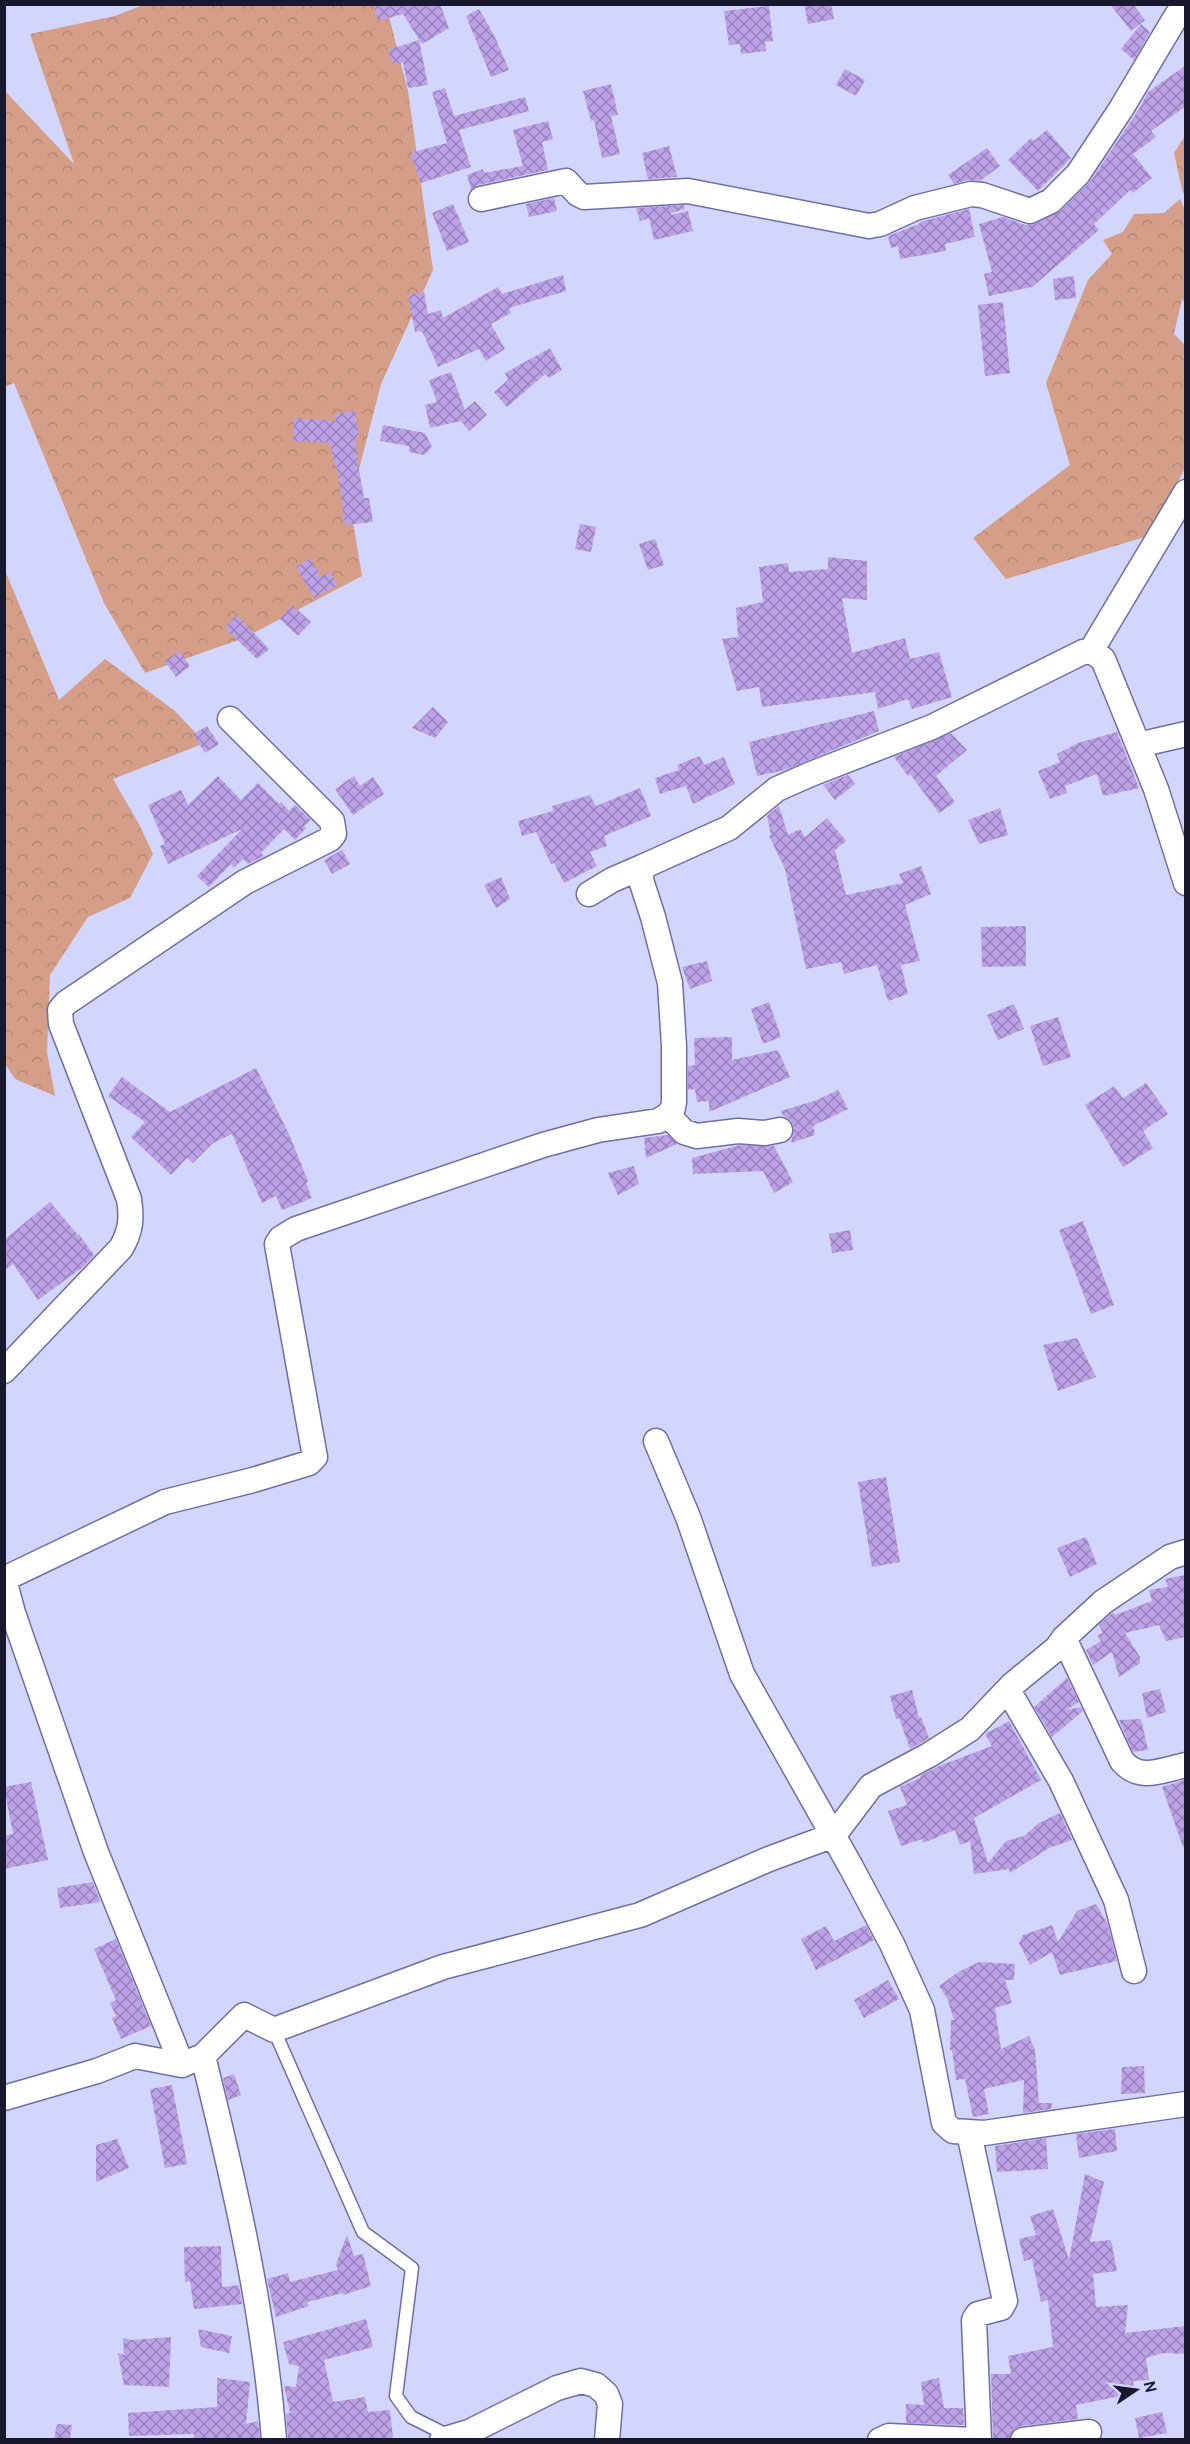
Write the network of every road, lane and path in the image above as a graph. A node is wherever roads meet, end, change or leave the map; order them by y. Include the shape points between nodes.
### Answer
1 (1185, 10) edge
2 (481, 199) dead end
3 (1185, 492) edge
4 (1091, 651) junction
5 (230, 719) dead end
6 (1185, 734) edge
7 (1138, 745) junction
8 (642, 867) junction
9 (1185, 883) edge
10 (589, 894) dead end
11 (668, 1115) junction
12 (780, 1130) dead end
13 (4, 1371) edge
14 (656, 1441) dead end
15 (1185, 1552) edge
16 (4, 1579) edge
17 (1064, 1638) junction
18 (1008, 1690) junction
19 (1185, 1765) edge
20 (834, 1835) junction
21 (1134, 1971) dead end
22 (274, 2030) junction
23 (193, 2060) junction
24 (4, 2098) edge
25 (1185, 2104) edge
26 (969, 2133) junction
27 (1089, 2432) dead end
28 (447, 2438) edge
29 (274, 2439) edge
30 (607, 2439) edge
31 (880, 2439) edge
32 (973, 2439) edge
33 (979, 2439) edge
34 (1023, 2439) edge

1 - 2 street via 1177,15 1078,174 1052,201 1030,211 971,194 915,208 880,224 859,225 688,191 581,197 570,183 562,181
3 - 4 street
4 - 7 street via 1103,659
4 - 8 street via 932,728 777,789 729,828
5 - 13 street via 332,821 334,834 245,882 60,1010 61,1024 129,1199 130,1234
6 - 7 street
7 - 9 street
8 - 10 street
8 - 11 street via 641,880 670,983 674,1102
11 - 12 street via 684,1132 697,1136
11 - 16 street via 543,1145 284,1236 277,1247 315,1457 309,1463 254,1480 165,1502
14 - 20 street via 688,1516 742,1674
15 - 17 street via 1170,1557 1103,1602
16 - 23 street via 96,1852
17 - 18 street
17 - 19 street via 1129,1769 1147,1773
18 - 20 street via 970,1729 872,1786
18 - 21 street via 1061,1781 1116,1900
20 - 22 street via 640,1915 443,1967
20 - 26 street via 922,2010 944,2123 953,2131
22 - 23 street via 244,2015
22 - 28 lane via 363,2232 412,2268 396,2396 411,2417
23 - 24 street via 135,2056
23 - 29 street via 235,2183
25 - 26 street
26 - 33 street via 1005,2301 1001,2308 978,2314 974,2320
27 - 34 street
28 - 30 street via 469,2432 581,2381 596,2385 606,2394 610,2404
31 - 32 street

